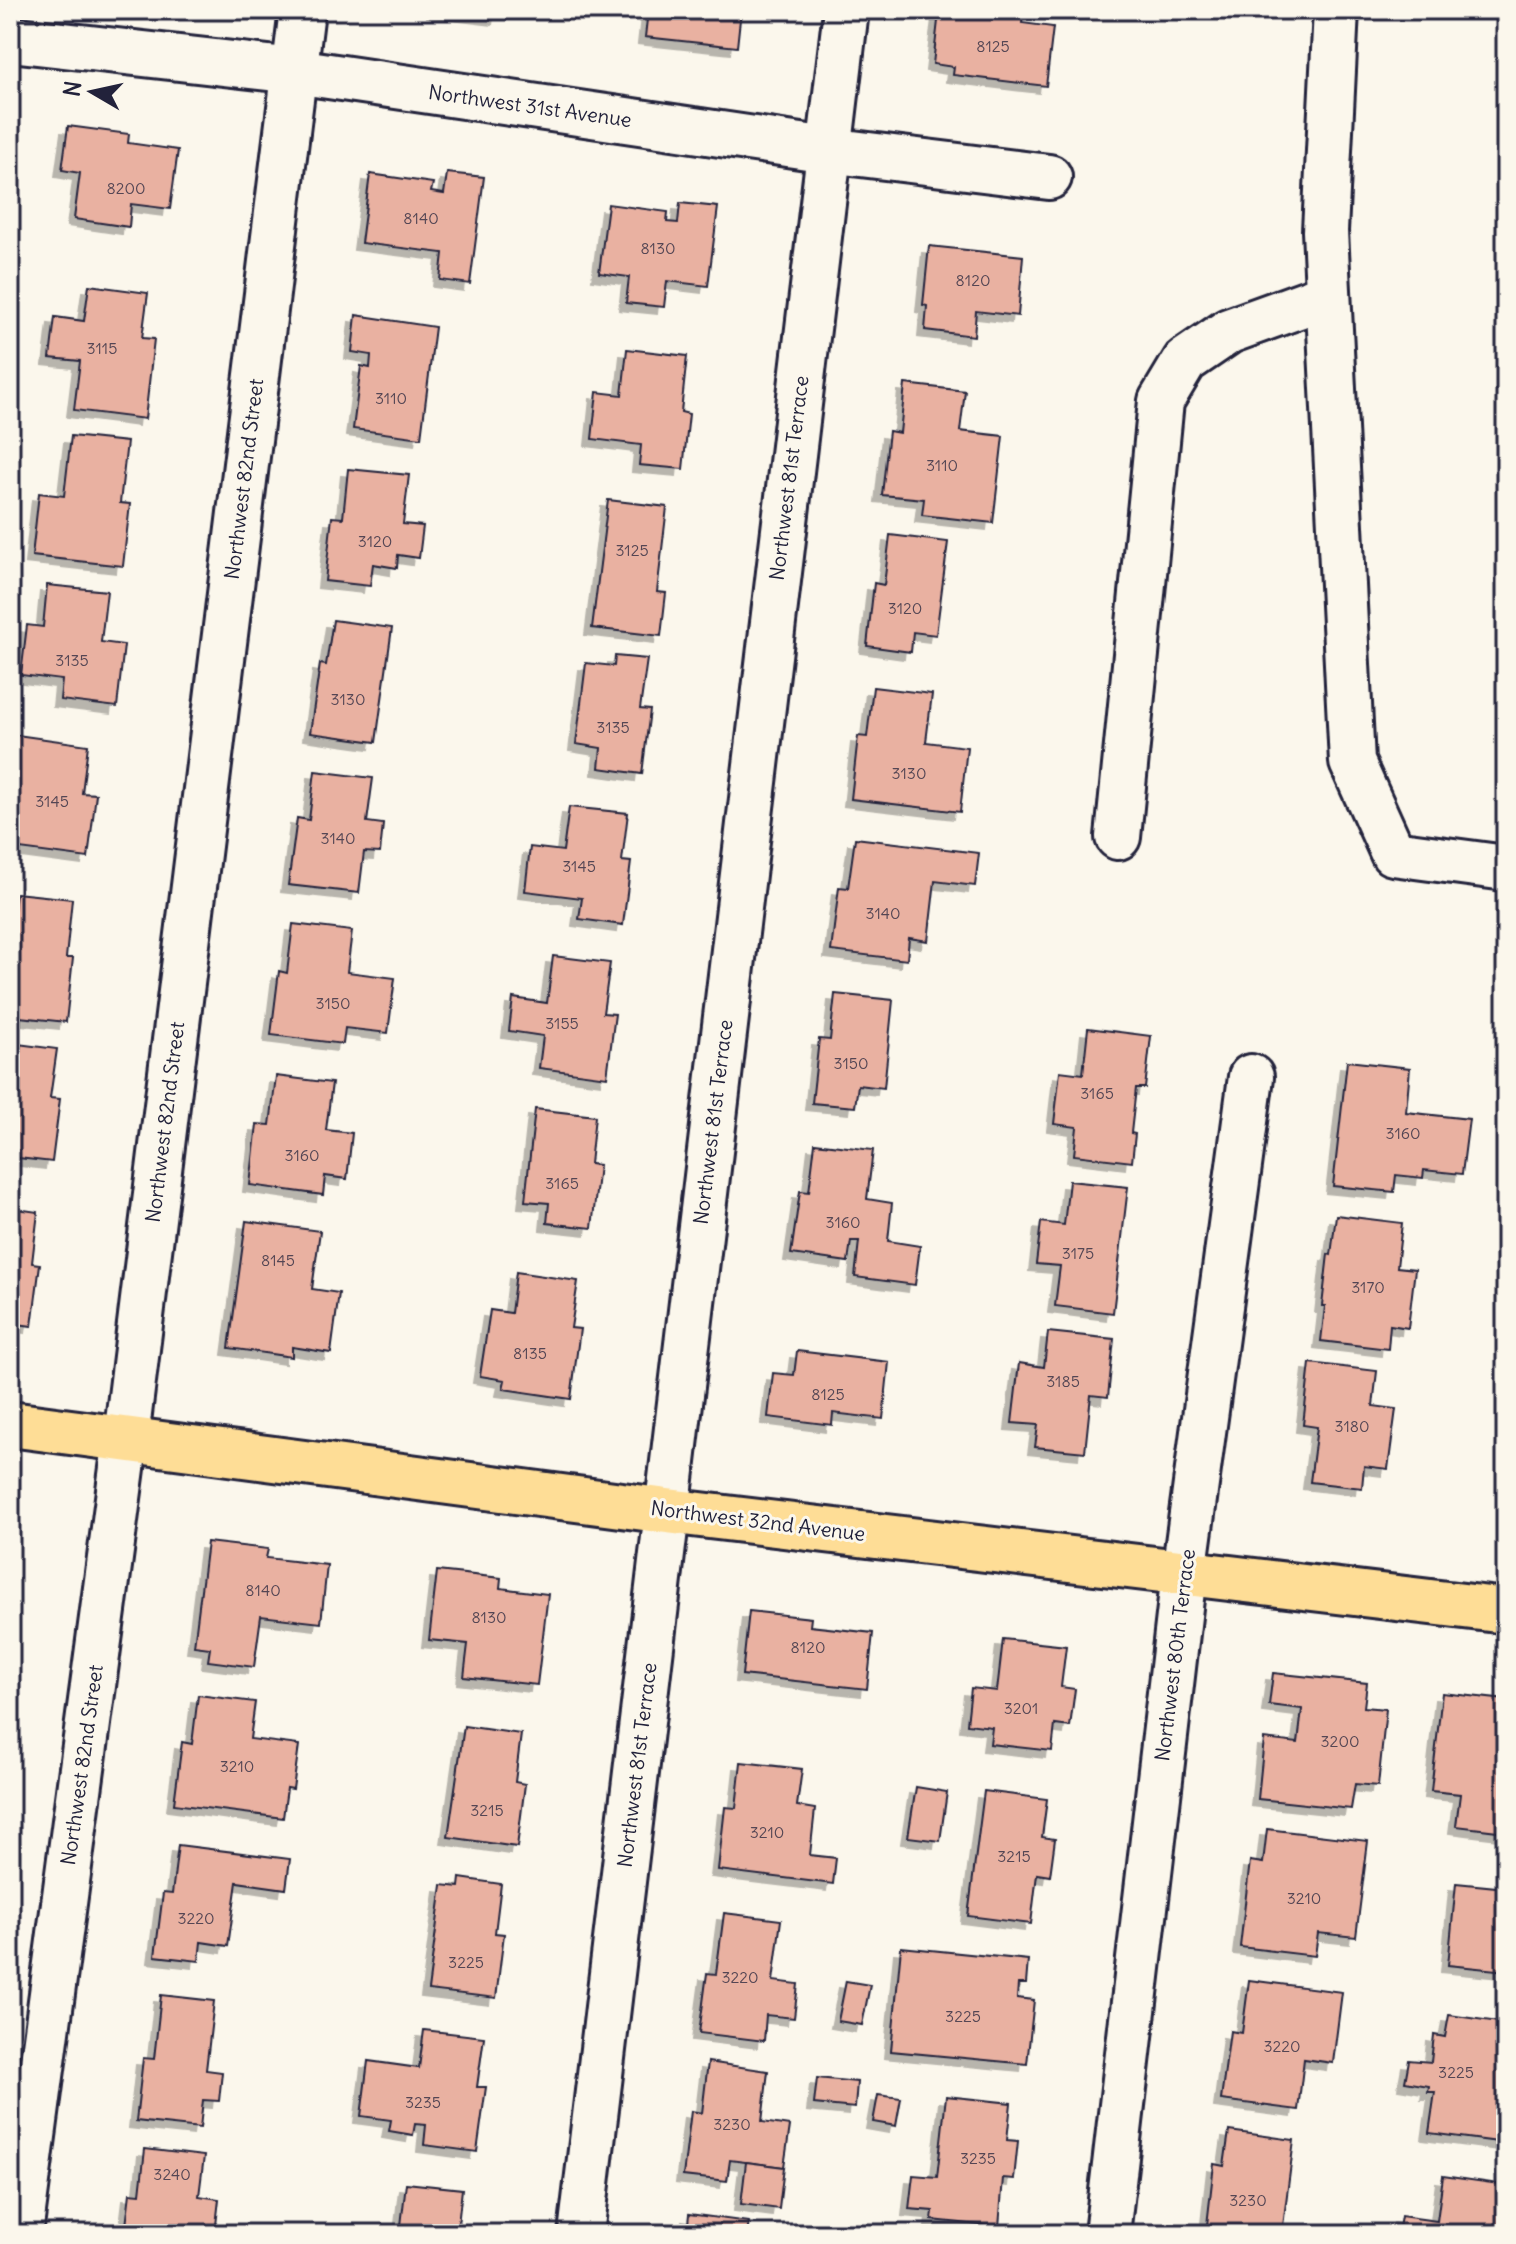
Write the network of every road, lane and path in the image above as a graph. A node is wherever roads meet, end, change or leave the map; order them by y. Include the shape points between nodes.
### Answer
1 (302, 10) edge
2 (846, 10) edge
3 (1336, 10) edge
4 (10, 39) edge
5 (295, 71) junction
6 (828, 150) junction
7 (1049, 177) dead end
8 (1328, 295) junction
9 (1118, 837) dead end
10 (1506, 868) edge
11 (1251, 1077) dead end
12 (10, 1424) edge
13 (126, 1438) junction
14 (667, 1511) junction
15 (1184, 1573) junction
16 (1506, 1611) edge
17 (20, 2234) edge
18 (581, 2234) edge
19 (1107, 2234) edge

1 - 5 street, Northwest 82nd Street
2 - 6 street, Northwest 81st Terrace
3 - 8 street via 1325,231
4 - 5 street, Northwest 31st Avenue
5 - 6 street, Northwest 31st Avenue
5 - 13 street, Northwest 82nd Street
6 - 7 street, Northwest 31st Avenue
6 - 14 street, Northwest 81st Terrace
8 - 9 street via 1229,331 1185,361 1161,401
8 - 10 street via 1352,762 1393,853
11 - 15 street, Northwest 80th Terrace
12 - 13 main road, Northwest 32nd Avenue
13 - 14 main road, Northwest 32nd Avenue
13 - 17 street, Northwest 82nd Street
14 - 15 main road, Northwest 32nd Avenue
14 - 18 street, Northwest 81st Terrace
15 - 16 main road, Northwest 32nd Avenue
15 - 19 street, Northwest 80th Terrace

